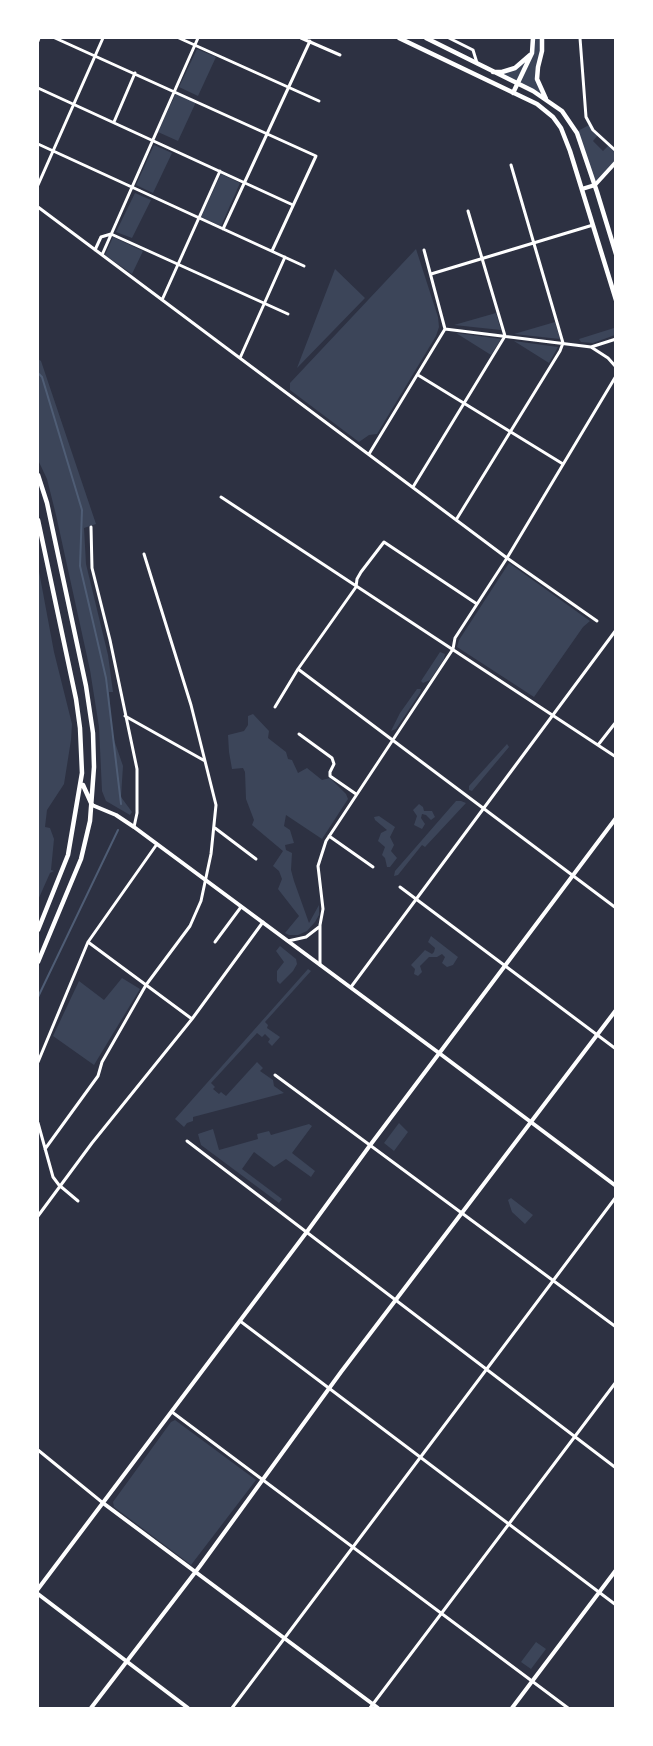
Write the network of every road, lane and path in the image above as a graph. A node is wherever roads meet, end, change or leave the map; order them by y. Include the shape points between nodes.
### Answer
1 (55, 38) edge
2 (103, 38) edge
3 (179, 38) edge
4 (198, 38) edge
5 (301, 38) edge
6 (399, 38) edge
7 (426, 38) edge
8 (449, 38) edge
9 (533, 38) edge
10 (542, 38) edge
11 (580, 38) edge
12 (310, 41) junction
13 (195, 45) junction
14 (532, 53) junction
15 (96, 55) junction
16 (340, 55) dead end
17 (477, 64) junction
18 (492, 72) junction
19 (135, 73) junction
20 (518, 84) junction
21 (289, 87) junction
22 (38, 88) edge
23 (175, 90) junction
24 (513, 93) junction
25 (546, 99) junction
26 (319, 101) dead end
27 (74, 104) junction
28 (114, 122) junction
29 (267, 134) junction
30 (152, 140) junction
31 (38, 144) edge
32 (53, 151) junction
33 (615, 151) edge
34 (615, 162) edge
35 (511, 165) dead end
36 (220, 171) junction
37 (244, 182) junction
38 (38, 185) edge
39 (595, 185) junction
40 (132, 187) junction
41 (582, 189) junction
42 (293, 205) junction
43 (38, 207) edge
44 (468, 211) dead end
45 (199, 218) junction
46 (593, 225) junction
47 (223, 229) junction
48 (111, 234) junction
49 (535, 243) junction
50 (94, 250) junction
51 (424, 250) dead end
52 (272, 251) junction
53 (615, 254) edge
54 (102, 255) junction
55 (285, 257) junction
56 (483, 258) junction
57 (178, 264) junction
58 (304, 266) dead end
59 (431, 274) junction
60 (162, 300) junction
61 (615, 300) edge
62 (264, 303) junction
63 (288, 314) dead end
64 (445, 329) junction
65 (506, 336) junction
66 (615, 339) edge
67 (562, 343) junction
68 (591, 347) junction
69 (240, 358) junction
70 (615, 367) edge
71 (418, 375) junction
72 (615, 376) edge
73 (465, 404) junction
74 (511, 432) junction
75 (369, 454) junction
76 (563, 464) junction
77 (38, 475) edge
78 (413, 487) junction
79 (221, 497) dead end
80 (38, 520) edge
81 (456, 520) junction
82 (91, 527) dead end
83 (144, 554) dead end
84 (507, 558) junction
85 (356, 587) junction
86 (477, 604) junction
87 (597, 621) dead end
88 (615, 630) edge
89 (453, 649) junction
90 (298, 669) junction
91 (275, 707) dead end
92 (552, 715) junction
93 (125, 716) junction
94 (615, 722) edge
95 (299, 734) dead end
96 (393, 740) junction
97 (598, 745) junction
98 (615, 757) edge
99 (206, 762) junction
100 (82, 773) junction
101 (356, 794) junction
102 (92, 806) junction
103 (483, 808) junction
104 (615, 818) edge
105 (214, 827) junction
106 (134, 828) junction
107 (329, 836) junction
108 (156, 844) junction
109 (256, 859) dead end
110 (372, 867) dead end
111 (572, 876) junction
112 (206, 880) junction
113 (400, 887) dead end
114 (416, 899) junction
115 (242, 907) junction
116 (615, 908) edge
117 (263, 922) junction
118 (320, 925) junction
119 (38, 930) edge
120 (288, 941) junction
121 (88, 942) junction
122 (215, 942) dead end
123 (38, 962) edge
124 (320, 965) junction
125 (505, 966) junction
126 (146, 985) junction
127 (351, 987) junction
128 (615, 1010) edge
129 (192, 1019) junction
130 (597, 1035) junction
131 (615, 1049) edge
132 (439, 1053) junction
133 (38, 1062) edge
134 (275, 1075) dead end
135 (531, 1122) junction
136 (38, 1123) edge
137 (187, 1141) dead end
138 (371, 1144) junction
139 (45, 1149) junction
140 (59, 1185) junction
141 (615, 1186) edge
142 (615, 1197) edge
143 (78, 1201) dead end
144 (462, 1212) junction
145 (38, 1216) edge
146 (306, 1233) junction
147 (553, 1280) junction
148 (395, 1301) junction
149 (240, 1321) junction
150 (615, 1327) edge
151 (486, 1370) junction
152 (615, 1382) edge
153 (329, 1389) junction
154 (172, 1412) junction
155 (574, 1437) junction
156 (38, 1450) edge
157 (420, 1457) junction
158 (615, 1468) edge
159 (263, 1480) junction
160 (103, 1503) junction
161 (508, 1524) junction
162 (352, 1547) junction
163 (615, 1570) edge
164 (196, 1571) junction
165 (38, 1589) edge
166 (599, 1592) junction
167 (38, 1594) edge
168 (615, 1605) edge
169 (441, 1614) junction
170 (286, 1639) junction
171 (127, 1662) junction
172 (532, 1682) junction
173 (371, 1707) edge
174 (91, 1708) edge
175 (188, 1708) edge
176 (232, 1708) edge
177 (378, 1708) edge
178 (512, 1708) edge
179 (568, 1708) edge

1 - 15 street
2 - 15 street
3 - 13 street
4 - 13 street
5 - 12 street
6 - 24 main road
7 - 17 main road
8 - 17 street via 473,50
9 - 14 main road
10 - 25 main road via 537,79
11 - 33 street via 586,117 593,130
12 - 16 street
12 - 21 street
13 - 21 street
13 - 23 street
14 - 18 main road via 515,68
14 - 20 main road
15 - 19 street
15 - 27 street
17 - 18 main road
18 - 20 main road
19 - 23 street
19 - 28 street
20 - 24 main road
20 - 25 main road
21 - 26 street
21 - 29 street
22 - 27 street
23 - 29 street
23 - 30 street
24 - 41 main road via 543,108 557,122
25 - 39 main road via 562,111 574,128
27 - 28 street
27 - 32 street
28 - 30 street
29 - 37 street
29 - 42 street via 316,156
30 - 36 street
30 - 40 street
31 - 32 street
32 - 38 street
32 - 40 street
34 - 39 main road
35 - 49 street
36 - 37 street
36 - 45 street
37 - 42 street
37 - 47 street
39 - 41 main road
39 - 53 main road
40 - 45 street
40 - 48 street
41 - 46 main road
42 - 52 street
43 - 50 street
44 - 56 street
45 - 47 street
45 - 57 street
46 - 49 street
46 - 61 main road
47 - 52 street
48 - 50 street via 101,237
48 - 54 street
48 - 57 street
49 - 56 street
49 - 67 street
50 - 54 street
51 - 59 street
52 - 55 street
54 - 60 street
55 - 58 street
55 - 62 street
56 - 59 street
56 - 65 street
57 - 60 street
57 - 62 street
59 - 64 street
60 - 69 street
62 - 63 street
62 - 69 street
64 - 65 street
64 - 71 street
65 - 67 street
65 - 73 street
66 - 68 street
67 - 68 street
67 - 74 street
68 - 70 street
69 - 75 street
71 - 73 street
71 - 75 street
72 - 76 street
73 - 74 street
73 - 78 street
74 - 76 street
74 - 81 street
75 - 78 street
76 - 84 street
77 - 102 main road via 89,701 94,759
78 - 81 street
79 - 85 street
80 - 100 main road via 76,699
81 - 84 street
82 - 93 street via 92,568
83 - 99 street
84 - 86 street
84 - 87 street
85 - 86 street via 361,572 384,542
85 - 89 street
85 - 90 street
86 - 89 street via 455,638
88 - 92 street
89 - 92 street
89 - 96 street
90 - 91 street
90 - 96 street
92 - 97 street
92 - 103 street
93 - 99 street
93 - 106 street via 138,781
94 - 97 street
95 - 101 street via 333,758 330,776
96 - 101 street
96 - 103 street
97 - 98 street
99 - 105 street via 216,805
100 - 102 main road via 83,788
100 - 119 main road via 68,855
101 - 107 street
102 - 106 main road via 116,815
102 - 123 main road via 81,859
103 - 111 street
103 - 114 street
104 - 111 main road
105 - 109 street
105 - 112 street
106 - 108 main road
107 - 110 street
107 - 118 street via 318,866 323,909
108 - 112 main road
108 - 121 street
111 - 116 street
111 - 125 main road
112 - 115 main road
112 - 126 street via 190,926
113 - 114 street
114 - 125 street
114 - 127 street
115 - 117 main road
115 - 122 street
117 - 120 main road
117 - 129 street
118 - 120 street via 306,937
118 - 124 street
120 - 124 main road
121 - 126 street
121 - 133 street
124 - 127 main road
125 - 130 street
125 - 132 main road
126 - 129 street
126 - 139 street via 98,1076
127 - 132 main road
128 - 130 main road
129 - 140 street
130 - 131 street
130 - 135 main road
132 - 135 main road
132 - 138 main road
134 - 138 street
135 - 141 main road
135 - 144 main road
136 - 139 street
137 - 146 street
138 - 144 street
138 - 146 main road
139 - 140 street
140 - 143 street
140 - 145 street
142 - 147 street
144 - 147 street
144 - 148 main road
146 - 148 street
146 - 149 main road
147 - 150 street
147 - 151 street
148 - 151 street
148 - 153 main road
149 - 153 street
149 - 154 main road
151 - 155 street
151 - 157 street
152 - 155 street
153 - 157 street
153 - 159 main road
154 - 159 street
154 - 160 main road
155 - 158 street
155 - 161 street
156 - 160 street
157 - 161 street
157 - 162 street
159 - 162 street
159 - 164 main road
160 - 164 main road
160 - 165 main road
161 - 166 street
161 - 169 street
162 - 169 street
162 - 170 street
163 - 166 main road
164 - 170 main road
164 - 171 main road
166 - 168 street
166 - 172 main road
167 - 171 main road
169 - 172 street
169 - 173 street
170 - 173 main road
170 - 176 street
171 - 174 main road
171 - 175 main road
172 - 178 main road
172 - 179 street
173 - 177 main road

